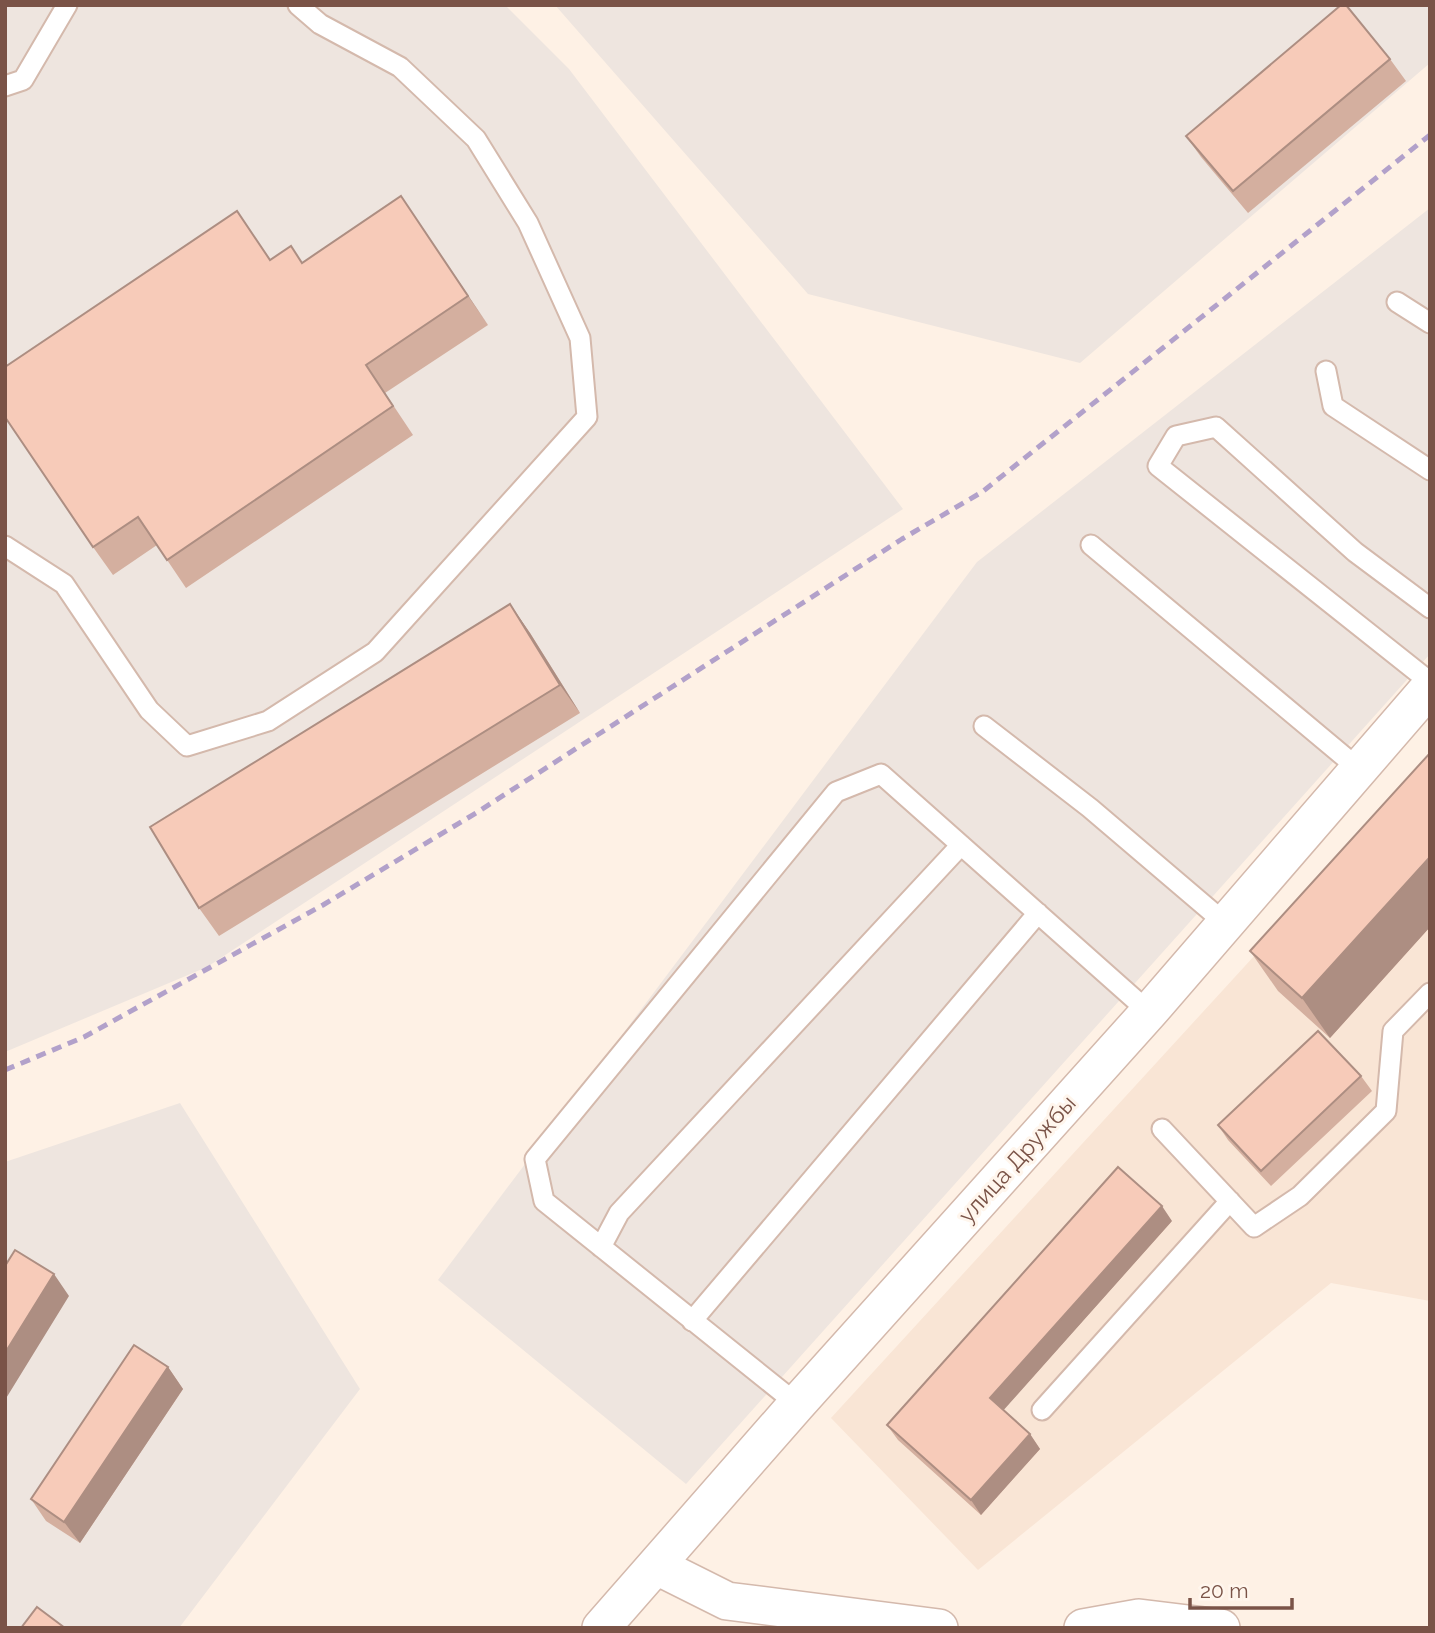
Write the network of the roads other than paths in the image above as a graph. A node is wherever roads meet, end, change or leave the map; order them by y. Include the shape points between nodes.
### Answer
1 (67, 5) edge
2 (298, 5) edge
3 (5, 86) edge
4 (1396, 302) dead end
5 (1430, 323) edge
6 (1326, 371) dead end
7 (1430, 470) edge
8 (1091, 545) dead end
9 (5, 546) edge
10 (1430, 608) edge
11 (1430, 685) edge
12 (984, 726) dead end
13 (1359, 769) junction
14 (961, 845) junction
15 (1038, 914) junction
16 (1226, 923) junction
17 (1430, 993) edge
18 (1149, 1012) junction
19 (1162, 1129) dead end
20 (1230, 1201) junction
21 (601, 1247) junction
22 (692, 1321) junction
23 (797, 1404) junction
24 (1042, 1410) dead end
25 (657, 1566) junction
26 (601, 1628) edge
27 (939, 1628) edge
28 (1083, 1628) edge
29 (1221, 1628) edge

1 - 3 lane via 23,80
2 - 9 lane via 320,24 400,67 476,139 528,223 580,338 587,418 376,652 268,721 187,746 149,710 64,584
4 - 5 lane
6 - 7 lane via 1333,406
8 - 13 lane
10 - 11 lane via 1355,552 1216,427 1176,436 1158,466
11 - 13 street, улица Дружбы
12 - 16 lane
13 - 16 street, улица Дружбы
14 - 15 lane
14 - 21 lane via 619,1213
14 - 21 lane via 881,774 836,792 535,1159 544,1201
15 - 18 lane
15 - 22 lane
16 - 18 street, улица Дружбы
17 - 20 lane via 1393,1031 1386,1111 1300,1196 1254,1227
18 - 23 street, улица Дружбы
19 - 20 lane
20 - 24 lane
21 - 22 lane
22 - 23 lane
23 - 25 street, улица Дружбы
25 - 26 street, улица Дружбы
25 - 27 street via 727,1601
28 - 29 street via 1139,1618

